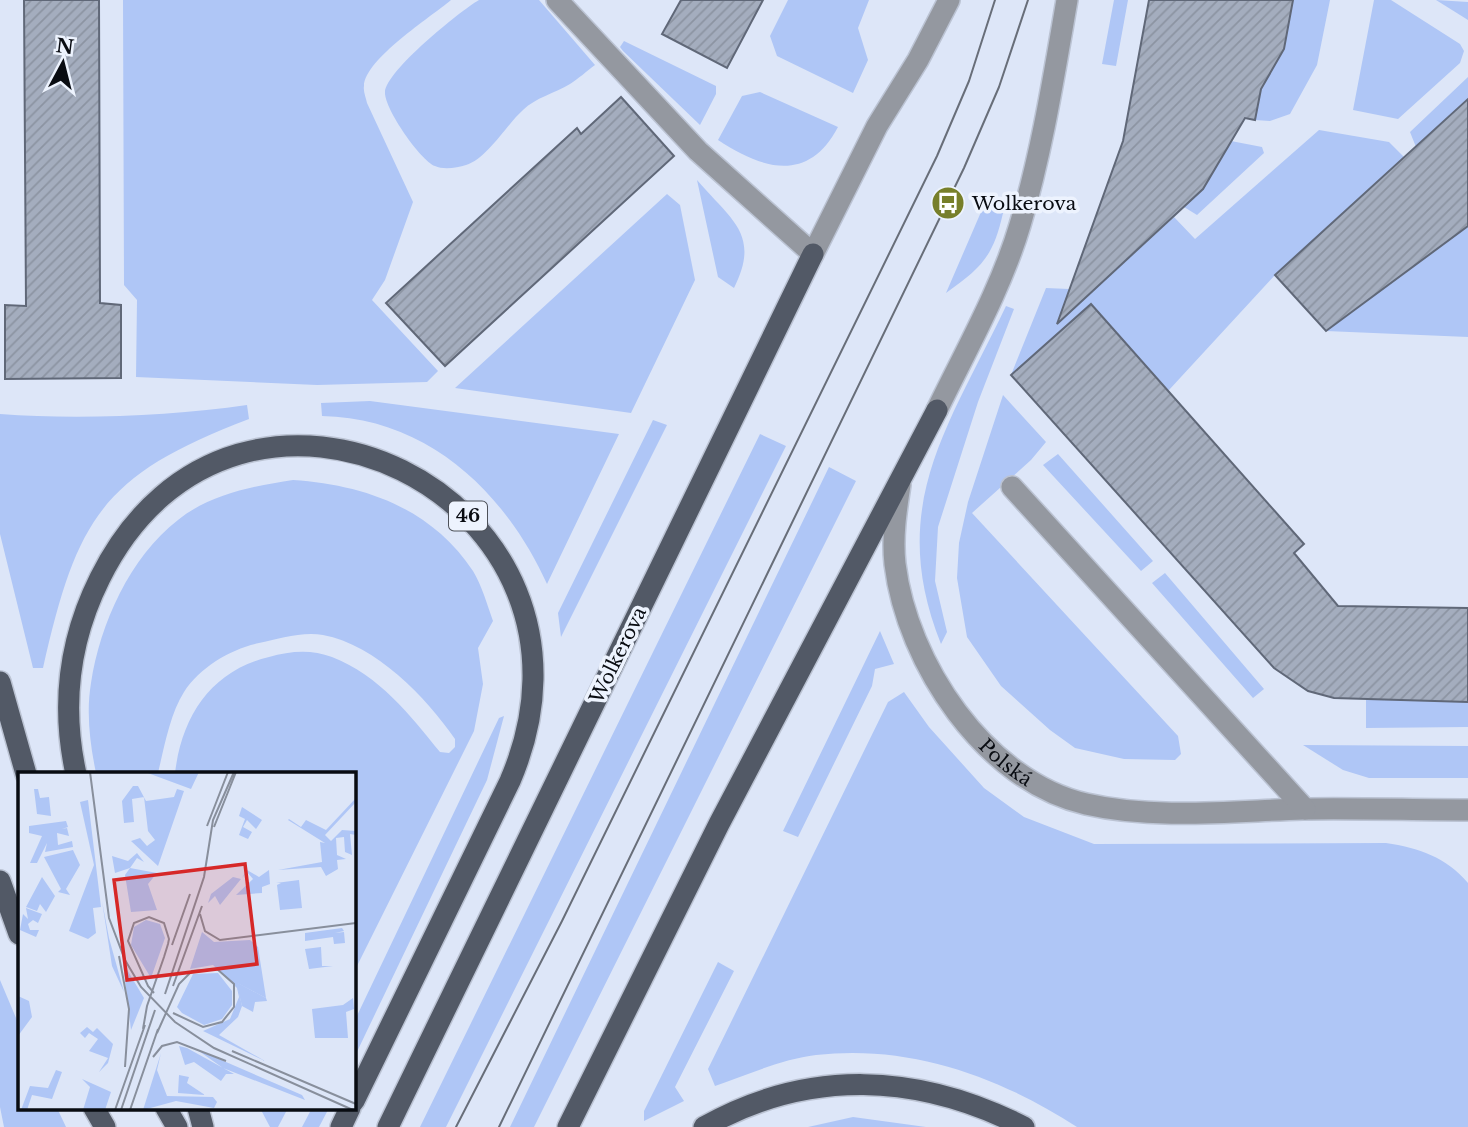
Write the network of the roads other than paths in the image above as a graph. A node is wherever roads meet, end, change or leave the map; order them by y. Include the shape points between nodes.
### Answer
1 (557, 0) edge
2 (949, 0) edge
3 (1067, 0) edge
4 (813, 254) junction
5 (937, 410) joint
6 (900, 485) junction
7 (1012, 487) dead end
8 (0, 682) edge
9 (25, 772) edge
10 (76, 772) edge
11 (1305, 809) junction
12 (1468, 810) edge
13 (0, 881) edge
14 (18, 931) edge
15 (355, 1099) edge
16 (95, 1110) edge
17 (167, 1110) edge
18 (349, 1110) edge
19 (105, 1127) edge
20 (177, 1127) edge
21 (341, 1127) edge
22 (388, 1127) edge
23 (568, 1127) edge
24 (704, 1127) edge
25 (1024, 1127) edge

1 - 4 street via 698,151
2 - 4 street, Wolkerova via 877,126
3 - 5 street via 1020,226
4 - 22 main road, Wolkerova
5 - 6 main road
6 - 11 street, Polská via 894,532 897,576 926,664 957,712 1012,770 1049,791 1087,804 1147,811
6 - 23 main road via 719,824
7 - 11 street
8 - 9 main road
10 - 15 main road, 46 via 68,690 86,608 128,530 154,500 187,477 223,459 269,449 349,451 388,463 428,483 478,527 508,570 530,635 525,740 510,781
11 - 12 street, Polská
13 - 14 main road
16 - 19 main road
17 - 20 main road
18 - 21 main road
24 - 25 main road via 775,1096 862,1083 907,1086 985,1109

